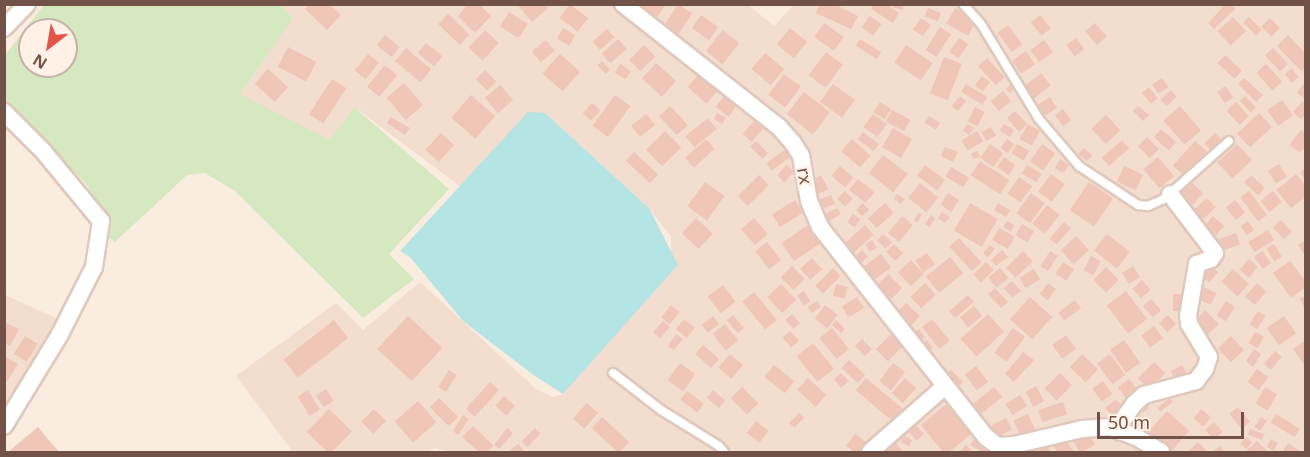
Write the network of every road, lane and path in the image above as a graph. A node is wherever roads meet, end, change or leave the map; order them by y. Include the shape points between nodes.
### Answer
1 (27, 4) edge
2 (623, 4) edge
3 (963, 4) edge
4 (4, 28) edge
5 (4, 112) edge
6 (1229, 141) dead end
7 (1170, 194) junction
8 (613, 372) dead end
9 (945, 386) junction
10 (4, 426) edge
11 (1121, 432) junction
12 (997, 449) edge
13 (724, 453) edge
14 (870, 453) edge
15 (1161, 453) edge

1 - 4 street
2 - 9 street, rx via 793,142 801,156 809,201 820,227
3 - 7 lane via 981,24 1039,119 1079,166 1138,205 1148,206
5 - 10 street via 43,151 101,221 93,267 59,336
6 - 7 lane
7 - 11 street via 1215,253 1211,259 1197,264 1188,316 1209,357 1196,381 1144,395 1122,421
8 - 13 lane
9 - 12 street, rx
9 - 14 street
11 - 12 street, rx via 1111,427 1082,429
11 - 15 street, rx

